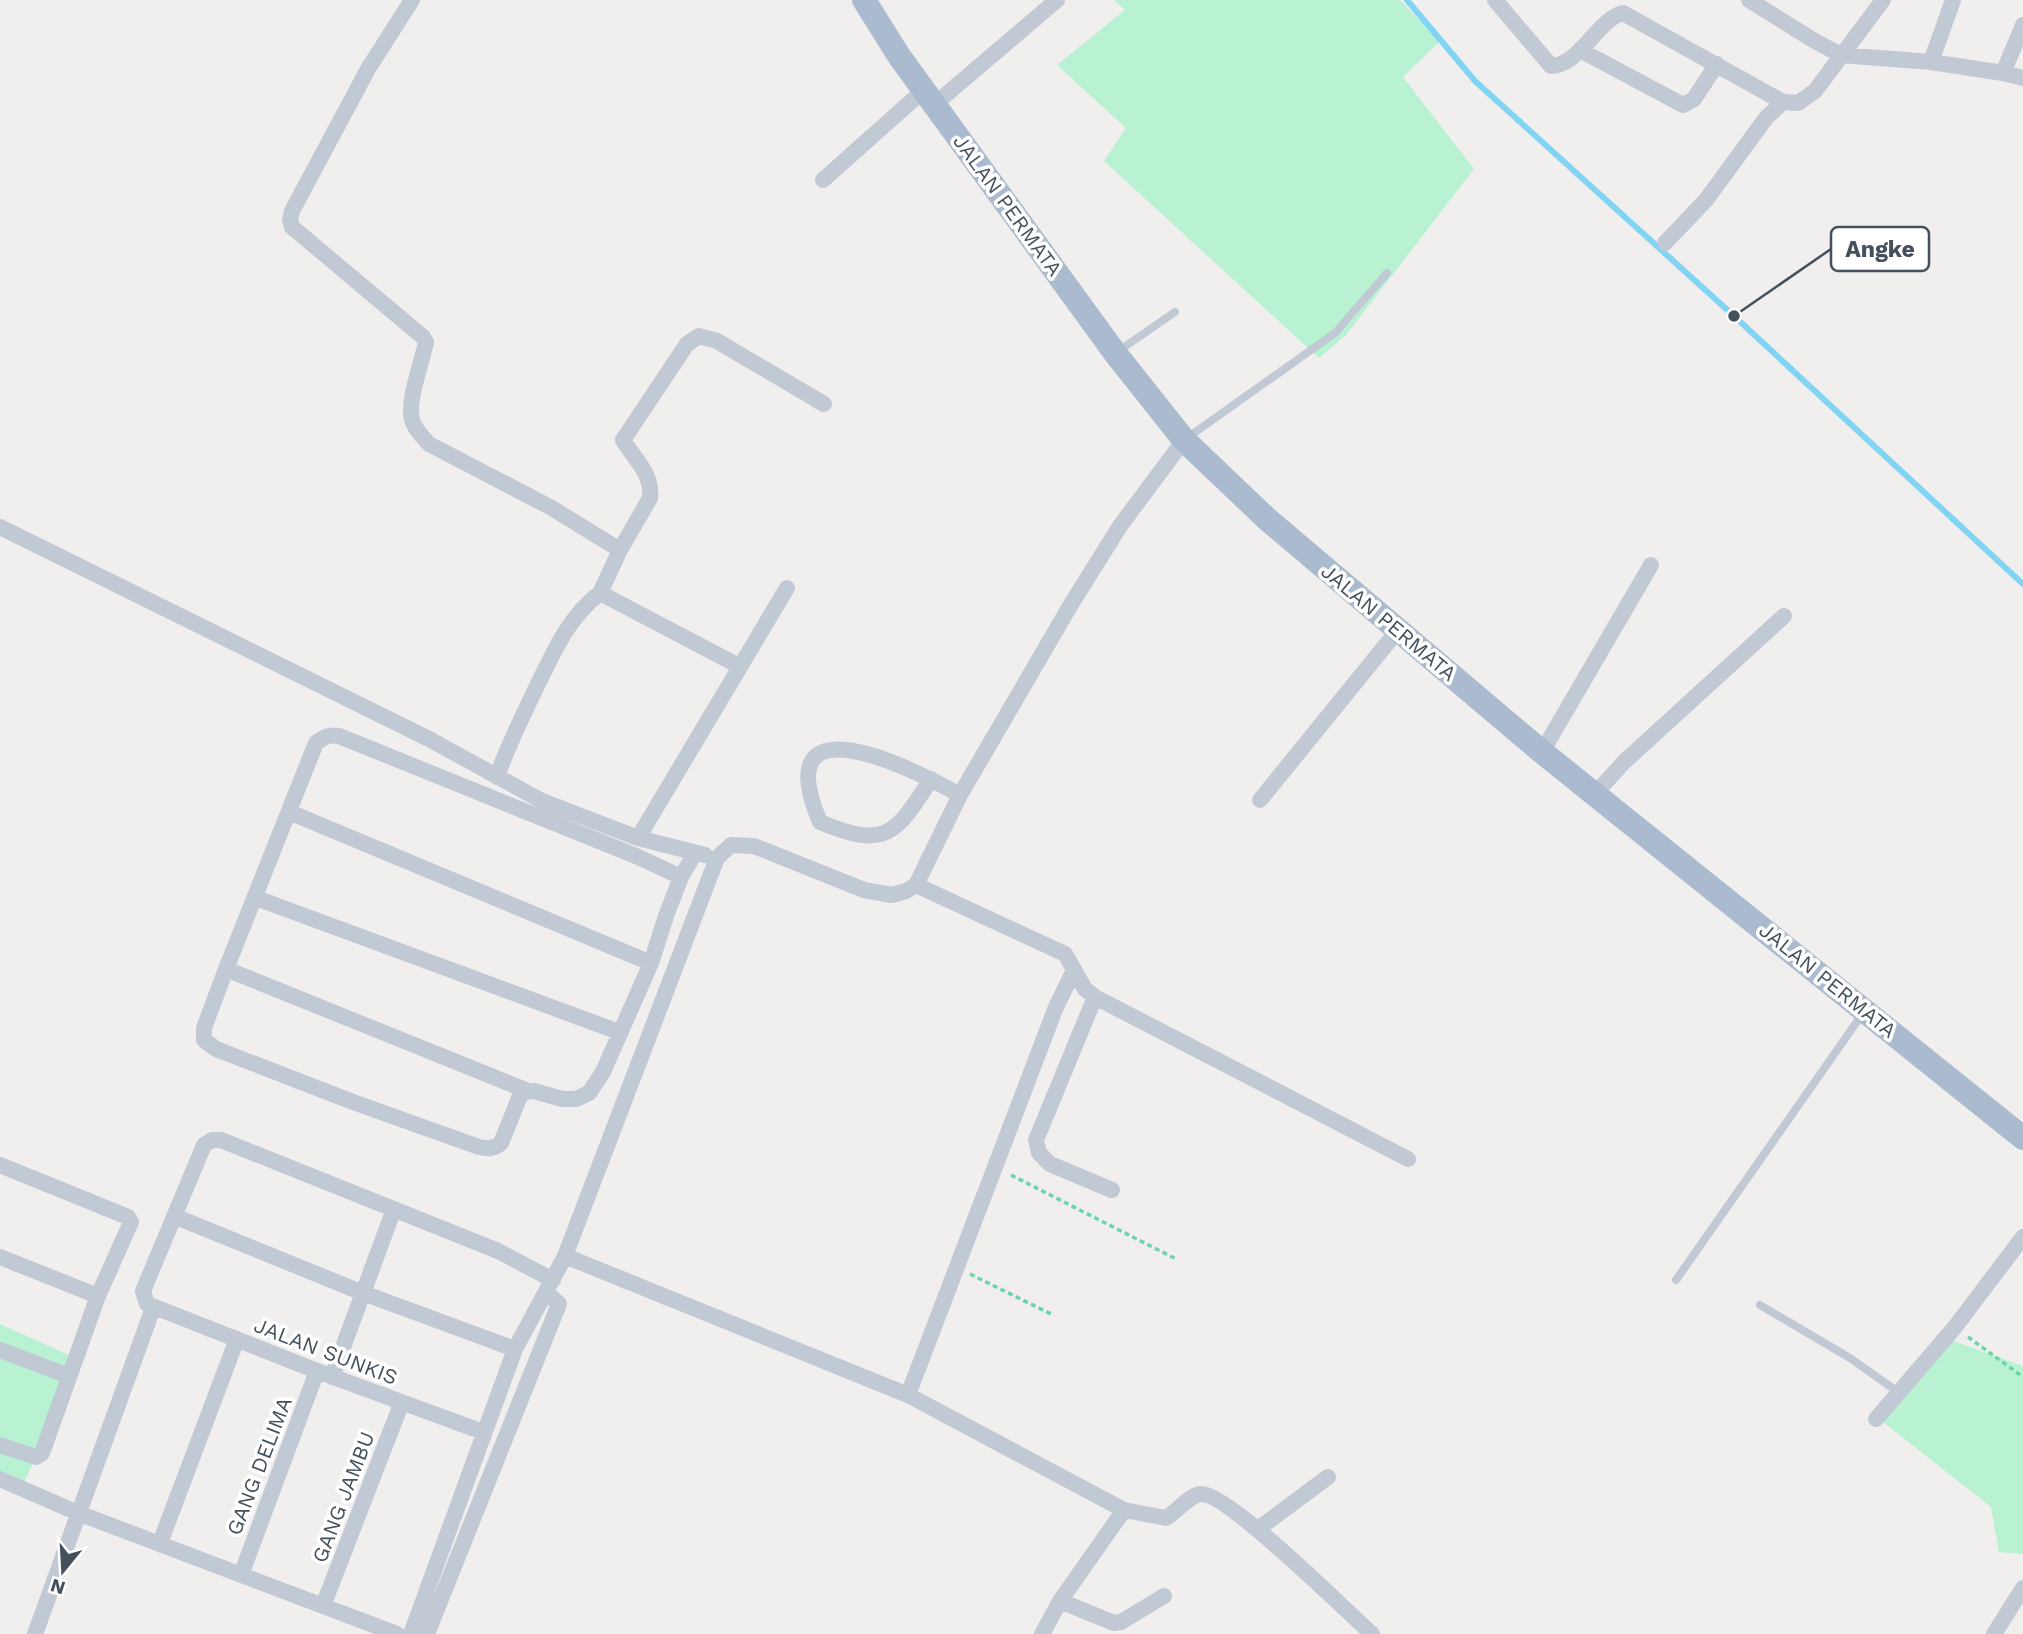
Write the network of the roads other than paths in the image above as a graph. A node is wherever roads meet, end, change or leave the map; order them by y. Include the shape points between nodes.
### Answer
1 (412, 0) edge
2 (864, 0) edge
3 (1057, 0) edge
4 (1518, 0) edge
5 (1749, 0) edge
6 (1883, 0) edge
7 (1953, 0) edge
8 (1500, 6) edge
9 (2023, 25) edge
10 (1580, 50) junction
11 (1841, 55) junction
12 (1931, 62) junction
13 (1717, 64) junction
14 (2003, 73) junction
15 (2023, 78) edge
16 (930, 97) junction
17 (1783, 102) junction
18 (823, 180) dead end
19 (1665, 243) dead end
20 (1387, 273) dead end
21 (1175, 312) dead end
22 (1115, 353) junction
23 (824, 404) dead end
24 (1184, 440) junction
25 (0, 527) edge
26 (620, 550) junction
27 (1651, 565) dead end
28 (787, 588) dead end
29 (600, 593) junction
30 (1784, 617) dead end
31 (1398, 630) junction
32 (739, 666) junction
33 (1542, 752) junction
34 (497, 777) junction
35 (931, 779) junction
36 (1595, 794) junction
37 (960, 795) junction
38 (1260, 800) dead end
39 (289, 812) junction
40 (638, 838) junction
41 (695, 853) junction
42 (718, 858) junction
43 (681, 877) junction
44 (916, 885) junction
45 (256, 898) junction
46 (651, 963) junction
47 (226, 969) junction
48 (1074, 970) junction
49 (1095, 997) junction
50 (1865, 1010) junction
51 (619, 1032) junction
52 (528, 1091) junction
53 (2023, 1138) edge
54 (1408, 1160) dead end
55 (0, 1164) edge
56 (1112, 1190) dead end
57 (394, 1209) junction
58 (174, 1216) junction
59 (2023, 1237) edge
60 (565, 1256) junction
61 (0, 1257) edge
62 (1676, 1280) dead end
63 (549, 1286) junction
64 (363, 1293) junction
65 (98, 1296) junction
66 (1760, 1305) dead end
67 (153, 1308) junction
68 (237, 1339) junction
69 (515, 1349) junction
70 (0, 1350) edge
71 (324, 1374) junction
72 (69, 1376) junction
73 (1898, 1392) junction
74 (908, 1395) junction
75 (496, 1398) junction
76 (402, 1402) junction
77 (519, 1405) junction
78 (1875, 1419) dead end
79 (483, 1432) junction
80 (0, 1445) edge
81 (1328, 1477) dead end
82 (1, 1482) edge
83 (1124, 1510) junction
84 (78, 1513) junction
85 (1258, 1529) junction
86 (160, 1543) junction
87 (241, 1575) junction
88 (2023, 1588) edge
89 (1164, 1596) dead end
90 (1060, 1601) junction
91 (323, 1606) junction
92 (35, 1634) edge
93 (397, 1634) edge
94 (411, 1634) edge
95 (427, 1634) edge
96 (1042, 1634) edge
97 (1372, 1634) edge
98 (1994, 1634) edge

1 - 26 street via 368,69 298,199 292,227 424,337 412,420 429,444 550,507
2 - 16 main road, JALAN PERMATA
3 - 16 street
4 - 8 street
5 - 11 street
6 - 11 street
7 - 12 street
8 - 10 street via 1550,66
9 - 14 street
10 - 13 street via 1623,13
10 - 13 street via 1683,105 1694,99
11 - 12 street
11 - 17 street via 1806,99
12 - 14 street
13 - 17 street
14 - 15 street
16 - 18 street
16 - 22 main road, JALAN PERMATA
17 - 19 street via 1706,200
20 - 24 lane via 1335,333
21 - 22 lane
22 - 24 main road, JALAN PERMATA
23 - 26 street via 716,341 698,336 687,344 623,440 647,474 651,488 650,498
24 - 31 main road, JALAN PERMATA via 1267,519
24 - 37 street via 1120,526
25 - 34 street
26 - 29 street
27 - 33 street
28 - 32 street
29 - 32 street
29 - 34 street via 563,634
30 - 36 street via 1623,762
31 - 33 main road, JALAN PERMATA
31 - 38 street
32 - 40 street
33 - 36 main road, JALAN PERMATA
34 - 40 street via 542,801
35 - 35 street via 870,754 844,749 822,752 810,762 808,771 820,822 874,836 888,833 909,814
35 - 37 street
36 - 50 main road, JALAN PERMATA
37 - 44 street
39 - 43 street via 316,743 331,734
39 - 45 street
39 - 46 street
40 - 41 street
41 - 42 street
41 - 43 street
42 - 44 street via 731,845 741,844 864,890 892,895
42 - 60 street
43 - 46 street
44 - 48 street via 1065,954
45 - 47 street
45 - 51 street
46 - 51 street
47 - 52 street
47 - 52 street via 204,1028 204,1040 216,1049 489,1149 501,1143 519,1098
48 - 49 street
48 - 74 street
49 - 54 street
49 - 56 street via 1036,1140 1039,1153 1050,1164
50 - 53 main road, JALAN PERMATA
50 - 62 lane
51 - 52 street via 589,1093 562,1099
55 - 65 street via 131,1220
57 - 58 street via 212,1140 204,1144
57 - 63 street via 498,1251
57 - 64 street, GANG DELIMA
58 - 64 street
58 - 67 street via 143,1291
59 - 73 street
60 - 63 street
60 - 74 street
61 - 65 street
63 - 69 street
63 - 77 street via 559,1304
64 - 69 street
64 - 71 street, GANG DELIMA
65 - 72 street
66 - 73 lane
67 - 68 street, JALAN SUNKIS
67 - 84 street
68 - 71 street, JALAN SUNKIS
68 - 86 street
69 - 75 street
70 - 72 street
71 - 76 street, JALAN SUNKIS
71 - 87 street, GANG DELIMA
72 - 80 street via 39,1456
73 - 78 street
74 - 83 street
75 - 77 street
75 - 79 street
76 - 79 street, JALAN SUNKIS
76 - 91 street, GANG JAMBU
77 - 95 street
79 - 94 street
81 - 85 street
82 - 84 street
83 - 85 street via 1166,1518 1203,1494 1217,1498
83 - 90 street
84 - 86 street
84 - 92 street
85 - 97 street
86 - 87 street
87 - 91 street
88 - 98 street
89 - 90 street via 1114,1623
90 - 96 street
91 - 93 street

